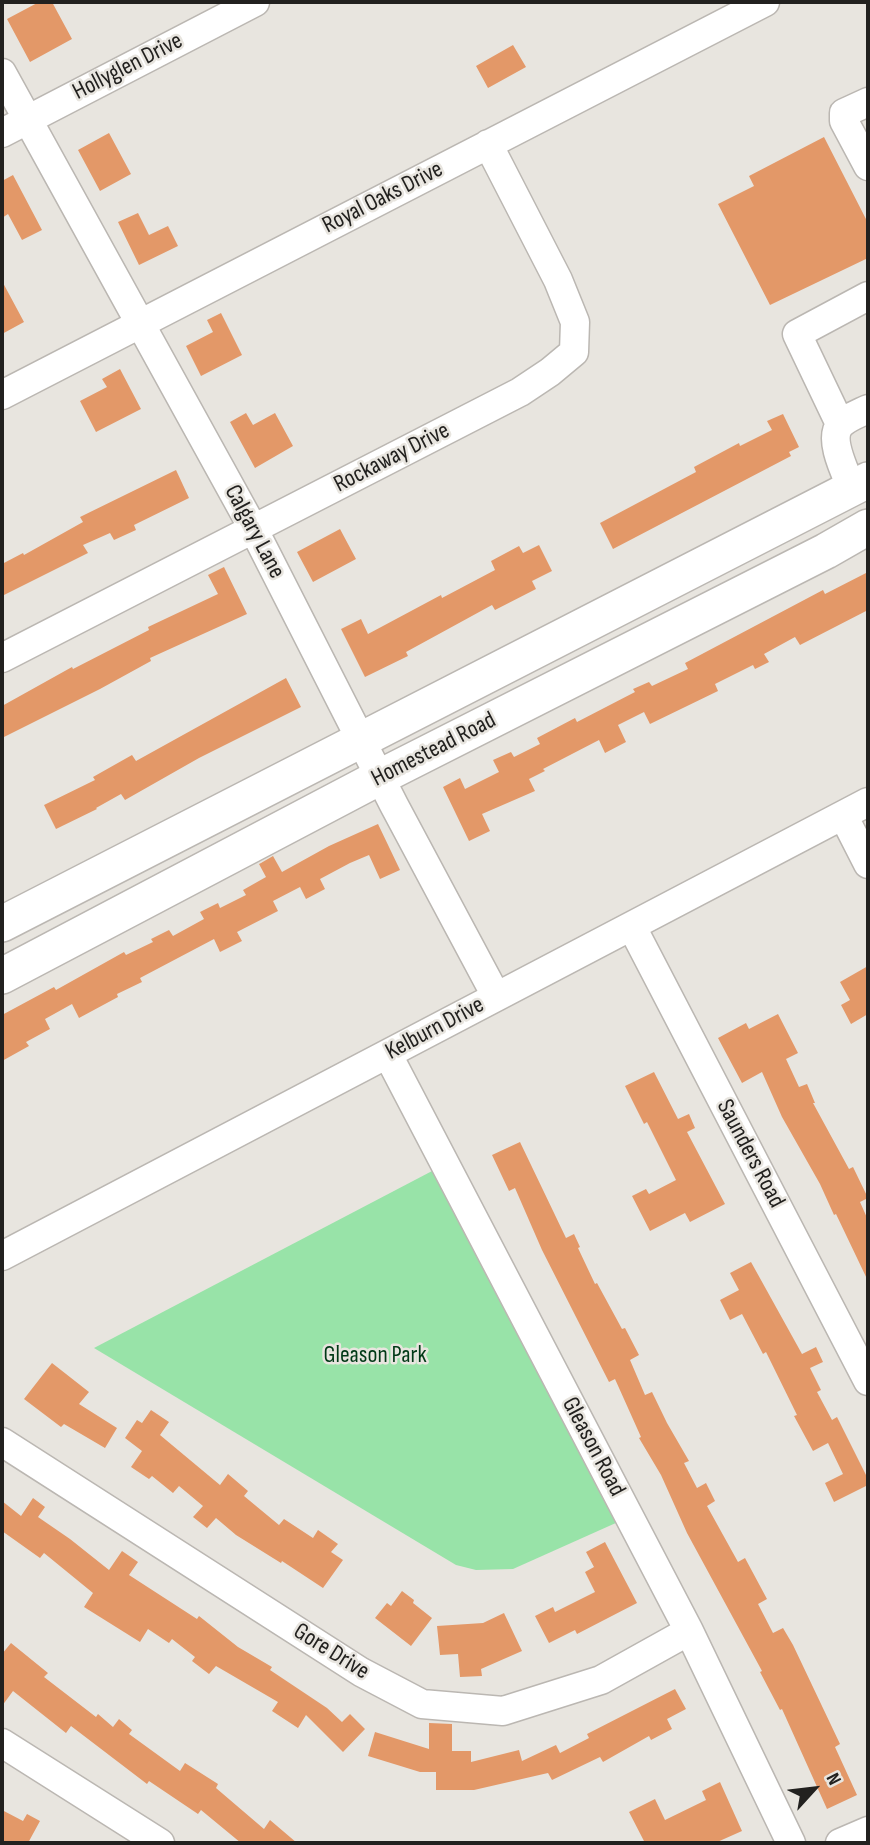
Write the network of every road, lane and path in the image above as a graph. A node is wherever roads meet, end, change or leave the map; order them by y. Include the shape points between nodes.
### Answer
1 (255, 2) edge
2 (765, 2) edge
3 (2, 74) edge
4 (868, 103) edge
5 (28, 119) junction
6 (2, 133) edge
7 (488, 144) junction
8 (868, 166) edge
9 (868, 296) edge
10 (141, 323) junction
11 (2, 395) edge
12 (868, 408) edge
13 (840, 424) junction
14 (860, 484) edge
15 (807, 511) junction
16 (868, 527) edge
17 (254, 530) junction
18 (826, 551) junction
19 (636, 600) junction
20 (657, 638) junction
21 (2, 658) edge
22 (362, 741) junction
23 (380, 777) junction
24 (868, 802) edge
25 (843, 816) junction
26 (868, 864) edge
27 (88, 880) junction
28 (109, 920) junction
29 (2, 924) edge
30 (632, 927) junction
31 (2, 976) edge
32 (496, 996) junction
33 (388, 1055) junction
34 (2, 1256) edge
35 (868, 1381) edge
36 (2, 1442) edge
37 (689, 1631) junction
38 (2, 1743) edge
39 (868, 1831) edge
40 (160, 1843) edge
41 (791, 1843) edge
42 (840, 1843) edge

1 - 5 street, Hollyglen Drive
2 - 7 street, Royal Oaks Drive
3 - 5 street, Calgary Lane
4 - 8 street via 844,113
5 - 6 street, Hollyglen Drive
5 - 10 street, Calgary Lane
7 - 10 street, Royal Oaks Drive
7 - 17 street, Rockaway Drive via 575,321 574,352 520,392
9 - 13 street via 797,334
10 - 11 street, Royal Oaks Drive
10 - 17 street, Calgary Lane
12 - 13 street
13 - 14 street via 837,453
14 - 15 main road, Homestead Road
15 - 18 main road
15 - 19 main road, Homestead Road
16 - 18 main road, Homestead Road
17 - 21 street, Rockaway Drive
17 - 22 street, Calgary Lane
18 - 20 main road, Homestead Road
19 - 20 main road
19 - 22 main road, Homestead Road
20 - 23 main road, Homestead Road
22 - 23 street, Calgary Lane
22 - 27 main road, Homestead Road
23 - 28 main road, Homestead Road
23 - 32 street, Calgary Lane
24 - 25 street, Kelburn Drive
25 - 26 street
25 - 30 street, Kelburn Drive
27 - 28 main road
27 - 29 main road, Homestead Road
28 - 31 main road, Homestead Road
30 - 32 street, Kelburn Drive
30 - 35 street, Saunders Road
32 - 33 street, Kelburn Drive
33 - 34 street, Kelburn Drive
33 - 37 street, Gleason Road
36 - 37 street, Gore Drive via 361,1672 422,1704 503,1711 601,1680
37 - 41 street, Gleason Road
38 - 40 street
39 - 42 street

